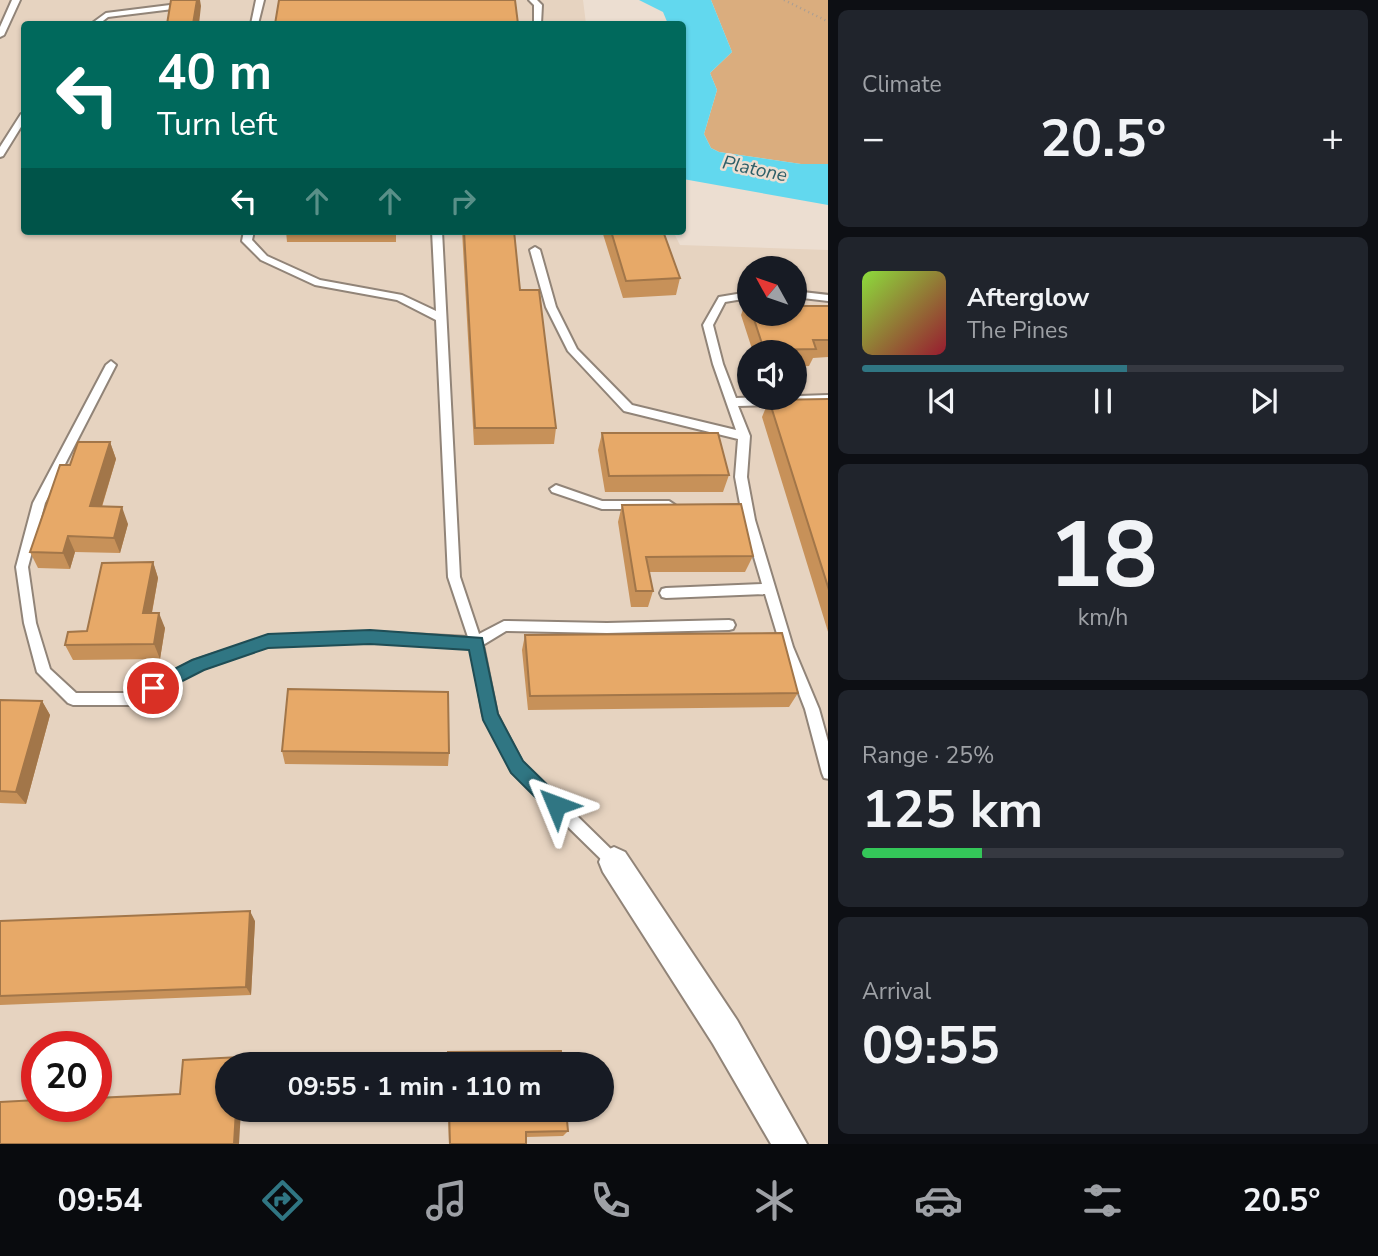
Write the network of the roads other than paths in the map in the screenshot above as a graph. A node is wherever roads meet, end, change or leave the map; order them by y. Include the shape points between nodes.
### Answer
1 (16, 0) edge
2 (260, 0) edge
3 (533, 0) edge
4 (170, 7) edge
5 (99, 21) edge
6 (255, 21) edge
7 (538, 21) edge
8 (1, 32) edge
9 (21, 122) edge
10 (0, 155) edge
11 (248, 235) edge
12 (437, 235) edge
13 (535, 250) dead end
14 (807, 296) edge
15 (737, 297) edge
16 (828, 298) edge
17 (439, 317) junction
18 (111, 365) dead end
19 (828, 399) edge
20 (733, 402) junction
21 (744, 436) junction
22 (556, 489) dead end
23 (681, 505) edge
24 (733, 506) edge
25 (747, 506) junction
26 (770, 589) junction
27 (666, 593) dead end
28 (729, 625) dead end
29 (476, 643) junction
30 (828, 773) edge
31 (614, 862) joint
32 (790, 1144) edge

1 - 8 lane
2 - 6 lane
3 - 7 lane via 538,5
4 - 5 lane via 106,15
9 - 10 lane
11 - 17 lane via 247,241 264,258 318,283 399,297
12 - 17 lane
13 - 21 lane via 551,307 573,351 628,408
14 - 16 lane
15 - 20 lane via 722,299 708,325
17 - 29 lane via 454,577
18 - 29 lane via 39,503 22,567 30,623 44,672 73,699 131,699 198,665 268,641 370,637
19 - 20 lane
20 - 21 lane
21 - 25 lane via 741,477
22 - 23 lane via 602,505
24 - 25 lane
25 - 26 lane
26 - 27 lane
26 - 30 lane via 812,709
28 - 29 lane via 504,626
29 - 31 lane via 490,715 517,767
31 - 32 street via 725,1032

